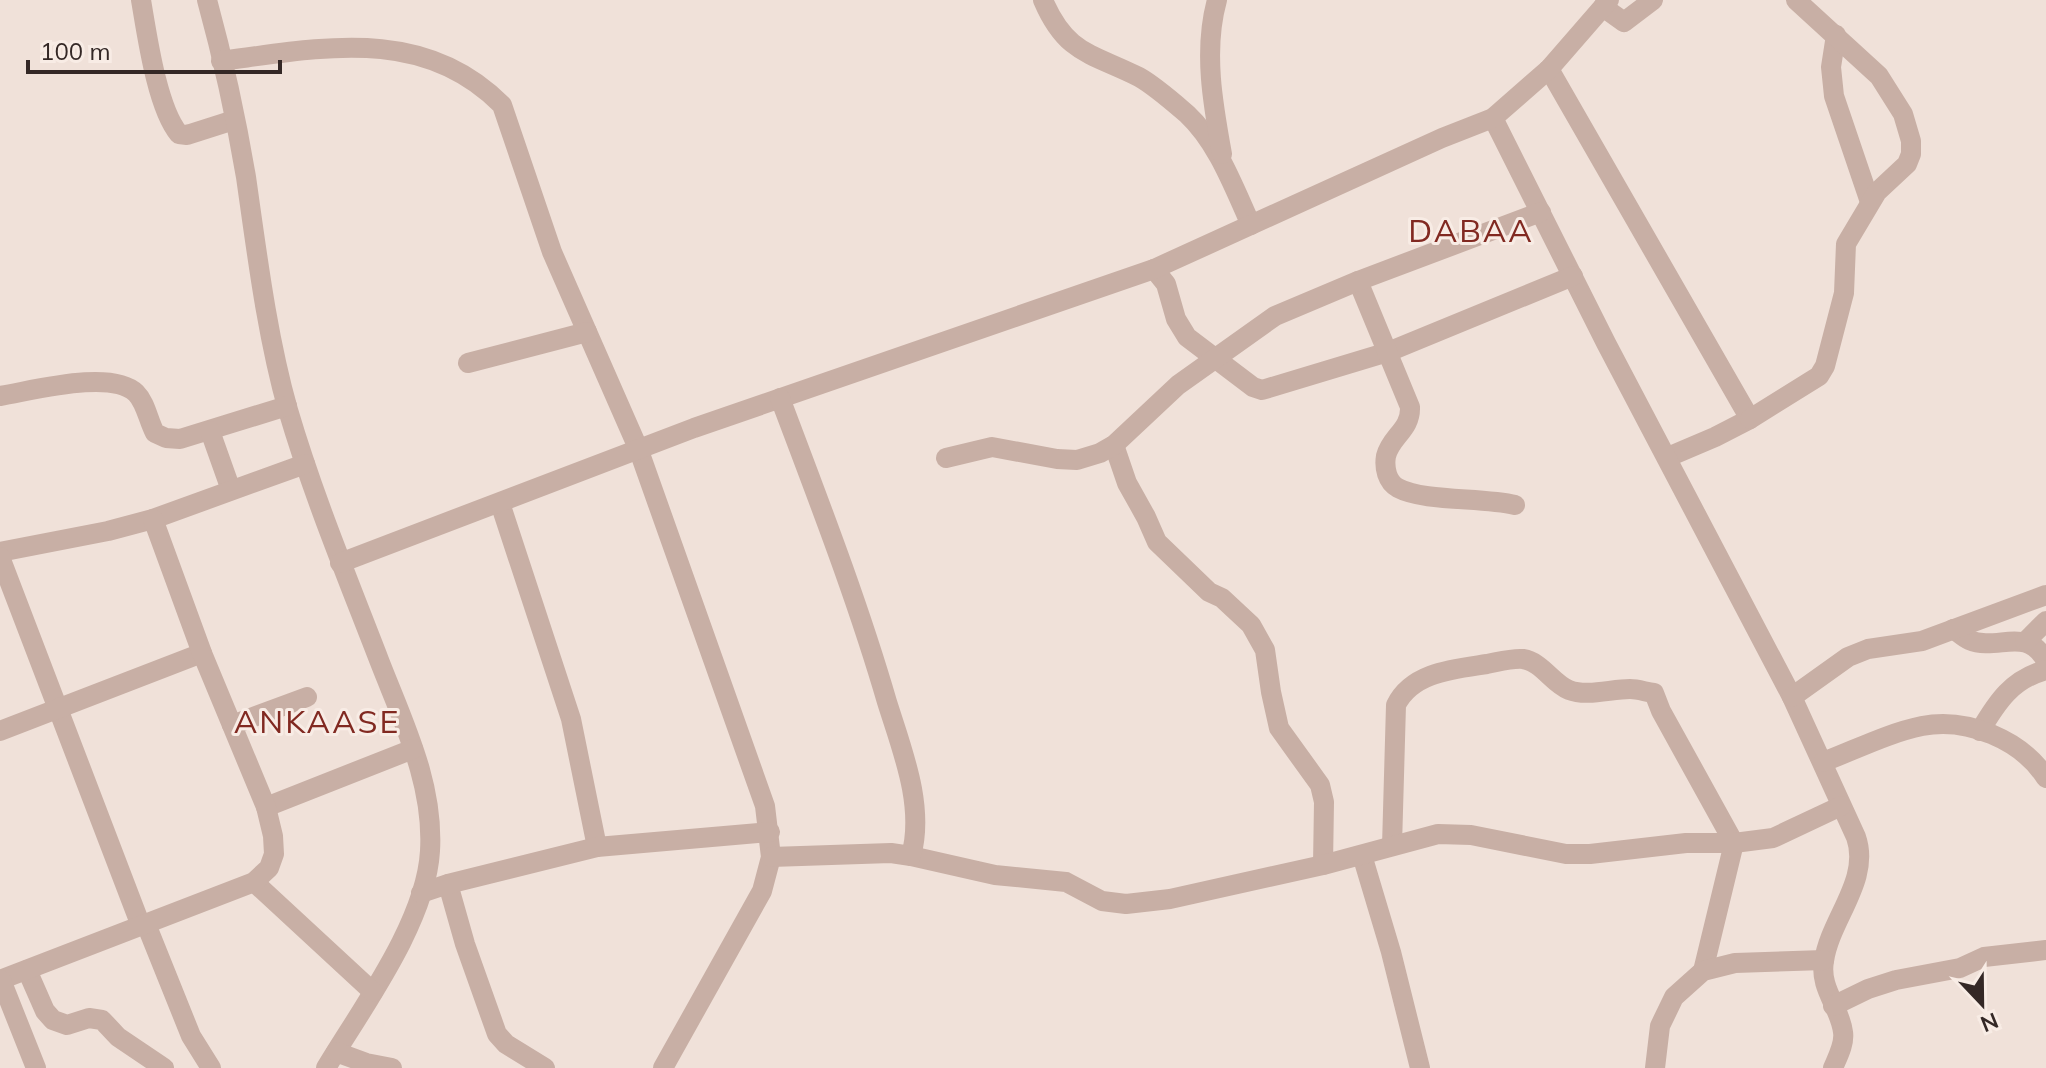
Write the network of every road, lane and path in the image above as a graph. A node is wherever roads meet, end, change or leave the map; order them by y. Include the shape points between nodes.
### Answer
1 (141, 0) edge
2 (207, 0) edge
3 (1043, 0) edge
4 (1217, 0) edge
5 (1653, 0) edge
6 (1796, 0) edge
7 (1606, 3) edge
8 (1836, 35) junction
9 (221, 61) junction
10 (1549, 69) junction
11 (1493, 118) junction
12 (234, 120) junction
13 (1224, 166) junction
14 (1870, 202) junction
15 (1541, 212) junction
16 (1251, 225) junction
17 (1154, 269) junction
18 (1573, 276) junction
19 (1358, 281) junction
20 (587, 332) junction
21 (1388, 352) junction
22 (1215, 358) junction
23 (468, 363) dead end
24 (0, 396) edge
25 (780, 398) junction
26 (287, 406) junction
27 (1750, 419) junction
28 (210, 431) junction
29 (1114, 445) junction
30 (638, 448) junction
31 (1668, 457) junction
32 (946, 458) dead end
33 (305, 464) junction
34 (231, 490) junction
35 (500, 503) junction
36 (1515, 505) dead end
37 (153, 519) junction
38 (0, 555) edge
39 (340, 563) junction
40 (2046, 595) edge
41 (2046, 621) edge
42 (1953, 629) junction
43 (2025, 642) junction
44 (202, 653) junction
45 (2046, 661) edge
46 (2046, 670) edge
47 (307, 697) dead end
48 (1792, 697) junction
49 (56, 710) junction
50 (232, 725) junction
51 (0, 731) edge
52 (1980, 731) junction
53 (413, 749) junction
54 (1823, 762) junction
55 (2046, 778) edge
56 (1841, 806) junction
57 (266, 807) junction
58 (770, 832) junction
59 (1734, 843) junction
60 (1392, 846) junction
61 (597, 847) junction
62 (1362, 855) junction
63 (911, 856) junction
64 (771, 857) junction
65 (1323, 865) junction
66 (254, 882) junction
67 (448, 884) junction
68 (421, 893) junction
69 (143, 925) junction
70 (2046, 950) edge
71 (1824, 960) junction
72 (27, 970) junction
73 (1703, 971) junction
74 (0, 980) edge
75 (373, 992) junction
76 (1833, 1006) junction
77 (331, 1060) edge
78 (36, 1068) edge
79 (164, 1068) edge
80 (211, 1068) edge
81 (392, 1068) edge
82 (545, 1068) edge
83 (663, 1068) edge
84 (1420, 1068) edge
85 (1655, 1068) edge
86 (1833, 1068) edge

1 - 12 street via 163,100 179,134
2 - 9 street
3 - 13 street via 1061,35 1080,51 1142,79 1189,116
4 - 13 street via 1210,59
5 - 7 street via 1624,22
6 - 8 street
7 - 10 street
8 - 14 street via 1834,96
8 - 14 street via 1894,97 1911,141 1907,164
9 - 12 street
9 - 20 street via 378,47 410,52 489,92 502,105 552,252
10 - 11 street
10 - 27 street
11 - 15 street
11 - 16 street
12 - 26 street
13 - 16 street
14 - 27 street via 1846,244 1844,293 1825,366 1808,385
15 - 18 street
15 - 19 street
16 - 17 street
17 - 22 street via 1166,284 1187,337
17 - 25 street
18 - 21 street
18 - 31 street
19 - 21 street
19 - 22 street via 1275,316
20 - 23 street
20 - 30 street
21 - 22 street via 1262,390
21 - 36 street via 1411,418 1386,457 1386,475 1395,487 1413,494
22 - 29 street
24 - 28 street via 109,381 138,395 155,433 180,439
25 - 30 street
25 - 63 street via 866,630 909,776 916,839
26 - 28 street
26 - 33 street
27 - 31 street
28 - 34 street
29 - 32 street via 1077,460 992,447
29 - 65 street via 1157,542 1251,625 1265,650 1279,728 1320,785
30 - 35 street
30 - 58 street
31 - 48 street
33 - 34 street
33 - 39 street
34 - 37 street
35 - 39 street
35 - 61 street via 571,719
37 - 38 street
37 - 44 street
38 - 49 street
39 - 53 street
40 - 42 street
41 - 43 street
42 - 43 street via 1979,642
42 - 48 street via 1848,657
43 - 45 street via 2035,645
44 - 49 street
44 - 50 street
46 - 52 street via 2012,685
47 - 50 street
48 - 54 street
49 - 51 street
49 - 69 street
50 - 57 street
52 - 54 street via 1926,725
52 - 55 street via 2011,742
53 - 57 street
53 - 68 street via 430,810 430,852
54 - 56 street
56 - 59 street via 1773,838
56 - 71 street via 1856,837 1860,861
57 - 66 street via 274,854 269,868
58 - 61 street
58 - 64 street
59 - 60 street via 1566,854 1471,835 1438,834
59 - 60 street via 1654,693 1570,690 1524,659 1429,676 1401,695 1396,705
59 - 73 street
60 - 62 street
61 - 67 street
62 - 65 street
62 - 84 street
63 - 64 street
63 - 65 street via 995,875 1066,882 1102,901 1126,904
64 - 83 street via 762,891
66 - 69 street
66 - 75 street
67 - 68 street
67 - 82 street via 497,1034
68 - 75 street
69 - 72 street
69 - 80 street via 191,1036
70 - 76 street via 1984,957 1960,968 1896,980
71 - 73 street via 1735,963
71 - 76 street via 1822,977
72 - 74 street
72 - 79 street via 45,1011 59,1025 102,1020
73 - 85 street via 1674,997 1660,1026
74 - 78 street
75 - 77 street
76 - 86 street via 1844,1033
77 - 81 street

